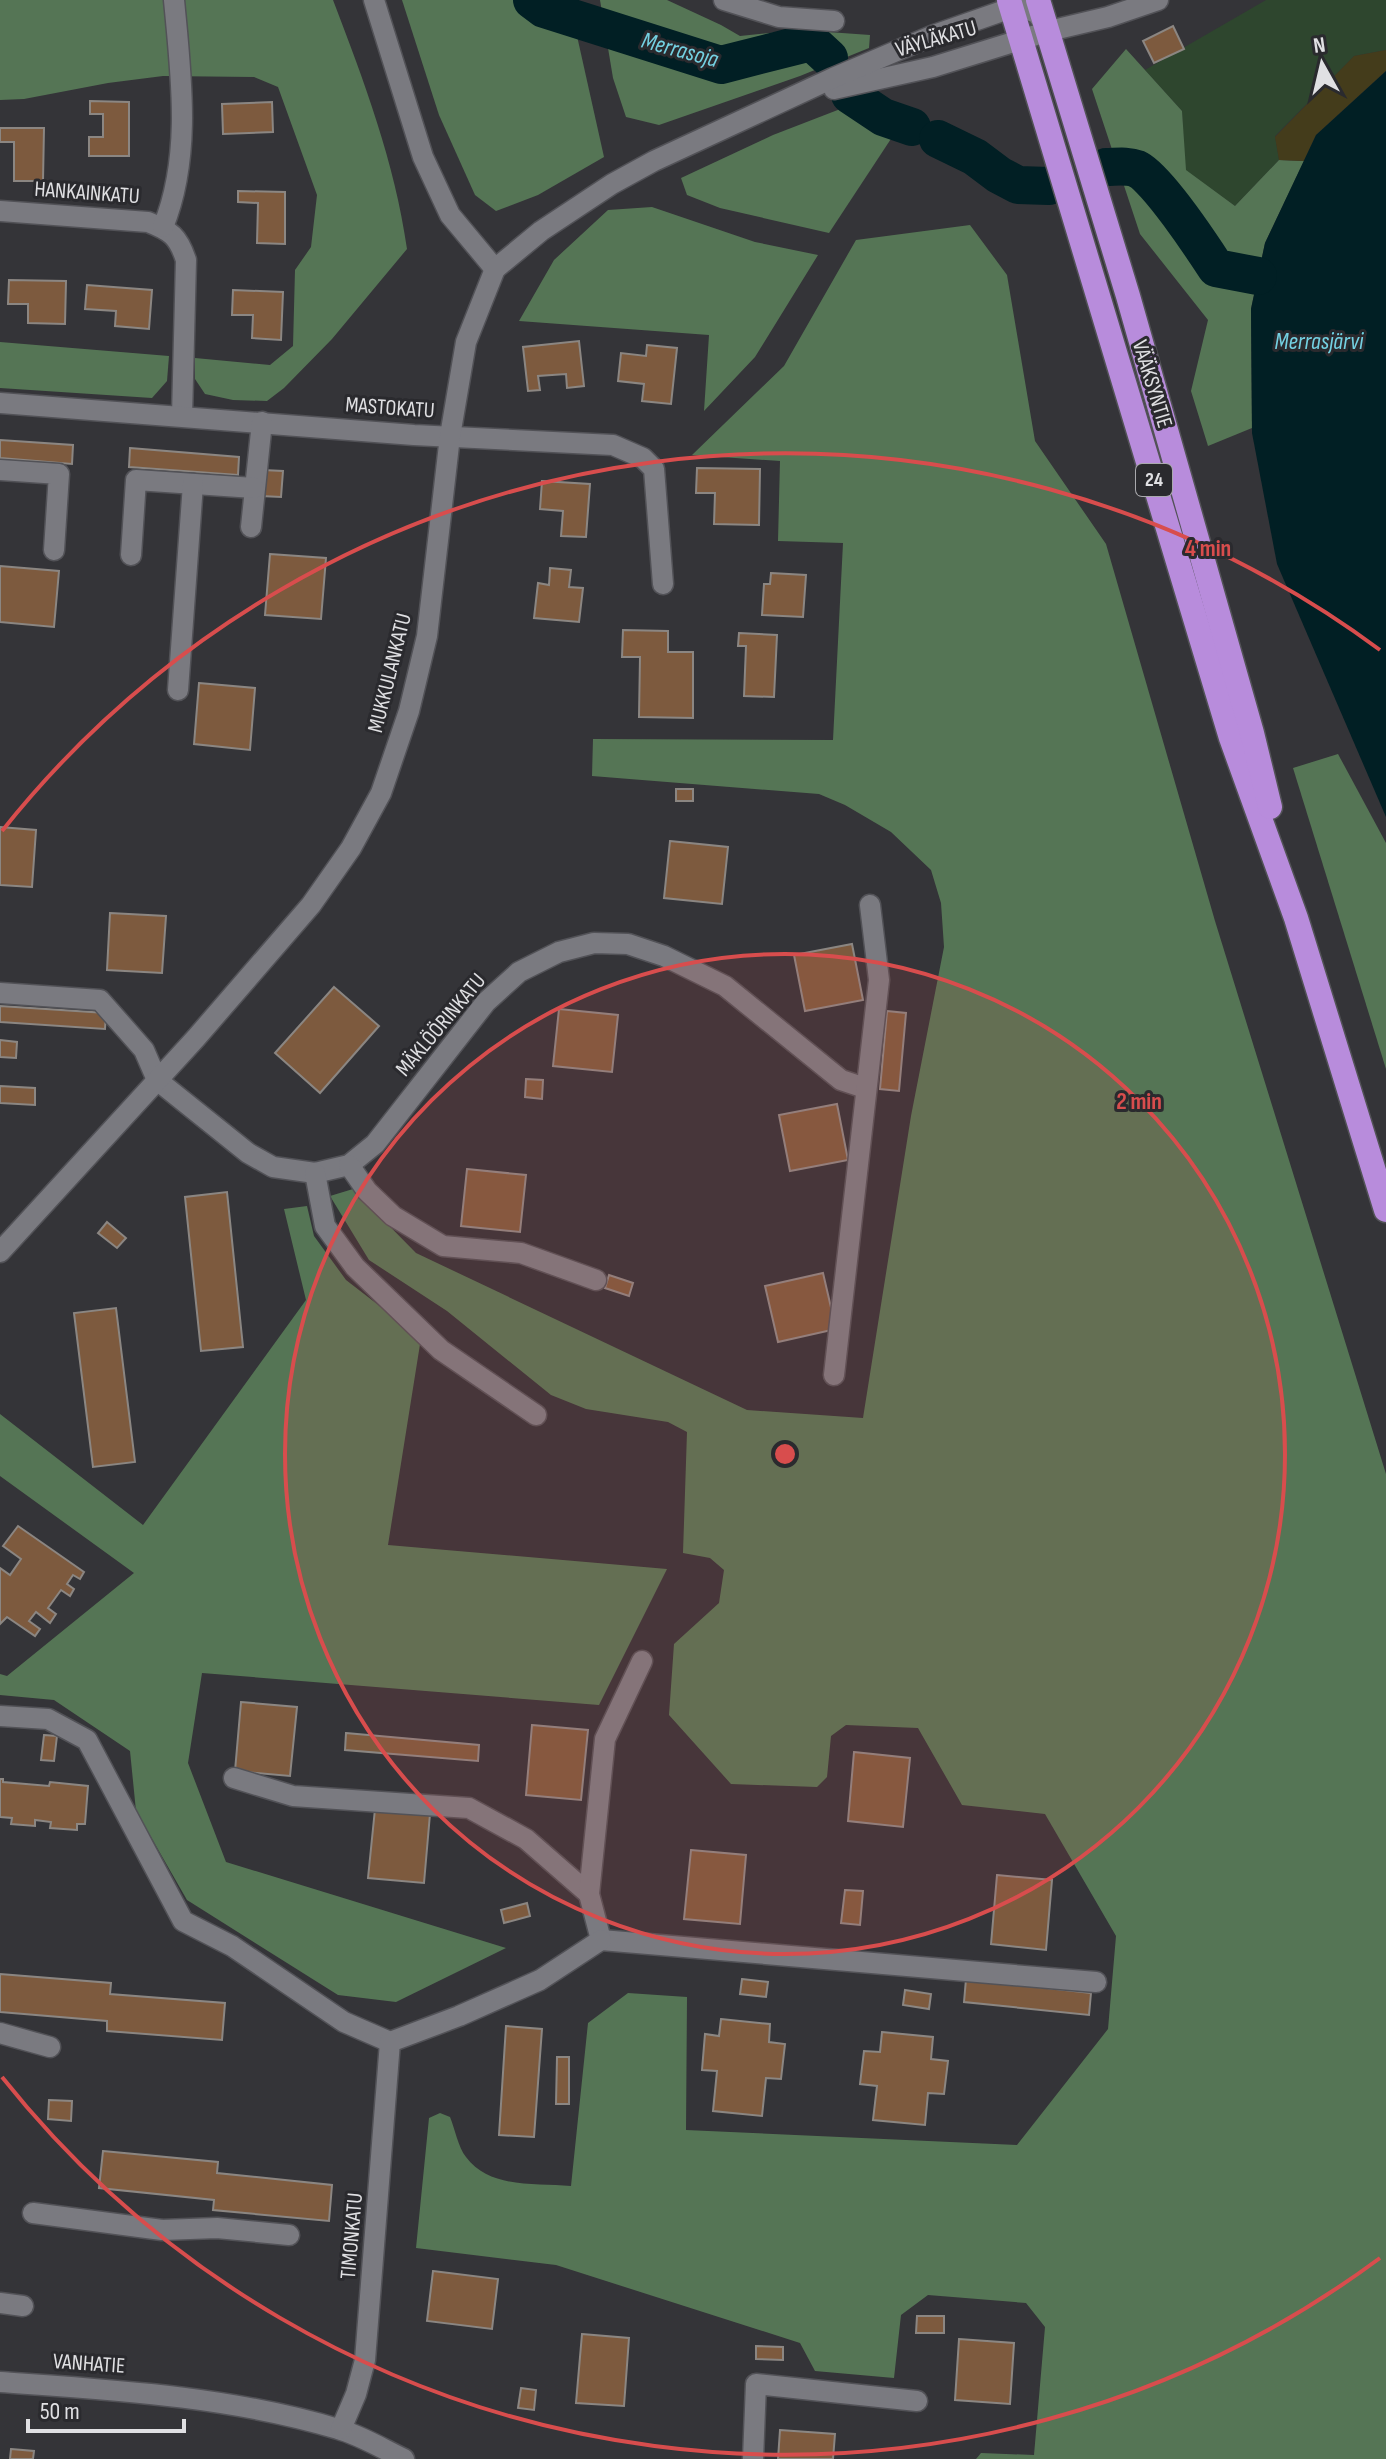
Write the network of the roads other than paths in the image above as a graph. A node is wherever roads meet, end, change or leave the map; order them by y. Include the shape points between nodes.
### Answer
1 (174, 0) edge
2 (374, 0) edge
3 (724, 0) edge
4 (1038, 0) edge
5 (1158, 0) edge
6 (1010, 4) edge
7 (834, 21) dead end
8 (1049, 31) junction
9 (1021, 39) junction
10 (765, 111) junction
11 (0, 211) edge
12 (163, 227) junction
13 (495, 269) junction
14 (0, 403) edge
15 (182, 416) junction
16 (262, 422) junction
17 (450, 436) junction
18 (0, 470) edge
19 (193, 484) junction
20 (254, 488) junction
21 (251, 527) dead end
22 (54, 550) dead end
23 (131, 555) dead end
24 (663, 584) dead end
25 (178, 690) dead end
26 (870, 905) dead end
27 (1296, 918) junction
28 (0, 993) edge
29 (157, 1080) junction
30 (865, 1088) junction
31 (349, 1165) junction
32 (315, 1173) junction
33 (1386, 1210) edge
34 (0, 1252) edge
35 (596, 1280) dead end
36 (834, 1375) dead end
37 (536, 1415) dead end
38 (642, 1661) dead end
39 (0, 1716) edge
40 (234, 1778) dead end
41 (589, 1894) junction
42 (601, 1940) junction
43 (1096, 1982) dead end
44 (0, 2033) edge
45 (390, 2042) junction
46 (50, 2047) dead end
47 (33, 2213) dead end
48 (289, 2235) dead end
49 (0, 2303) edge
50 (23, 2306) dead end
51 (0, 2382) edge
52 (917, 2401) dead end
53 (341, 2429) junction
54 (404, 2459) edge
55 (753, 2459) edge

1 - 12 street via 182,105 178,185
2 - 13 street via 423,157 450,215
3 - 7 street via 779,17
4 - 8 highway, VÄÄKSYNTIE / 24
5 - 8 street, VÄYLÄKATU
6 - 8 street via 1037,13
6 - 9 highway, VÄÄKSYNTIE / 24
6 - 10 street, VÄYLÄKATU
8 - 9 street, VÄYLÄKATU
8 - 27 highway, VÄÄKSYNTIE / 24 via 1252,733
9 - 10 street, VÄYLÄKATU
9 - 27 highway, VÄÄKSYNTIE / 24 via 1231,738
10 - 13 street, VÄYLÄKATU via 612,184
11 - 12 street, HANKAINKATU
12 - 15 street, HANKAINKATU via 180,240 186,260
13 - 17 street, MUKKULANKATU via 466,342
14 - 15 street, MASTOKATU
15 - 16 street, MASTOKATU
16 - 17 street, MASTOKATU
16 - 20 street
17 - 24 street, MASTOKATU via 613,445 643,458 654,469
17 - 29 street, MUKKULANKATU via 427,636 381,793 311,905
18 - 22 street via 59,474
19 - 20 street
19 - 23 street via 136,480
19 - 25 street
20 - 21 street
26 - 30 street via 879,980
27 - 33 highway, VÄÄKSYNTIE / 24
28 - 29 street via 100,1000 144,1050
29 - 32 street, MÄKLÖÖRINKATU via 248,1153 273,1167
29 - 34 street, MUKKULANKATU
30 - 31 street, MÄKLÖÖRINKATU via 841,1080 725,986 628,944 594,943 559,952 519,972 486,1002 375,1144
30 - 36 street
31 - 32 street, MÄKLÖÖRINKATU
31 - 35 street via 393,1216 443,1246 521,1253
32 - 37 street via 325,1226 355,1267 441,1350
38 - 41 street via 605,1739
39 - 45 street via 48,1719 87,1740 183,1921 232,1946 344,2022
40 - 41 street via 293,1796 469,1808 526,1839
41 - 42 street
42 - 43 street
42 - 45 street via 540,1980
44 - 46 street
45 - 53 street, TIMONKATU via 365,2360
47 - 48 street via 162,2230 217,2228
49 - 50 street
51 - 53 street, VANHATIE via 152,2393
52 - 55 street via 756,2384
53 - 54 street, VANHATIE

